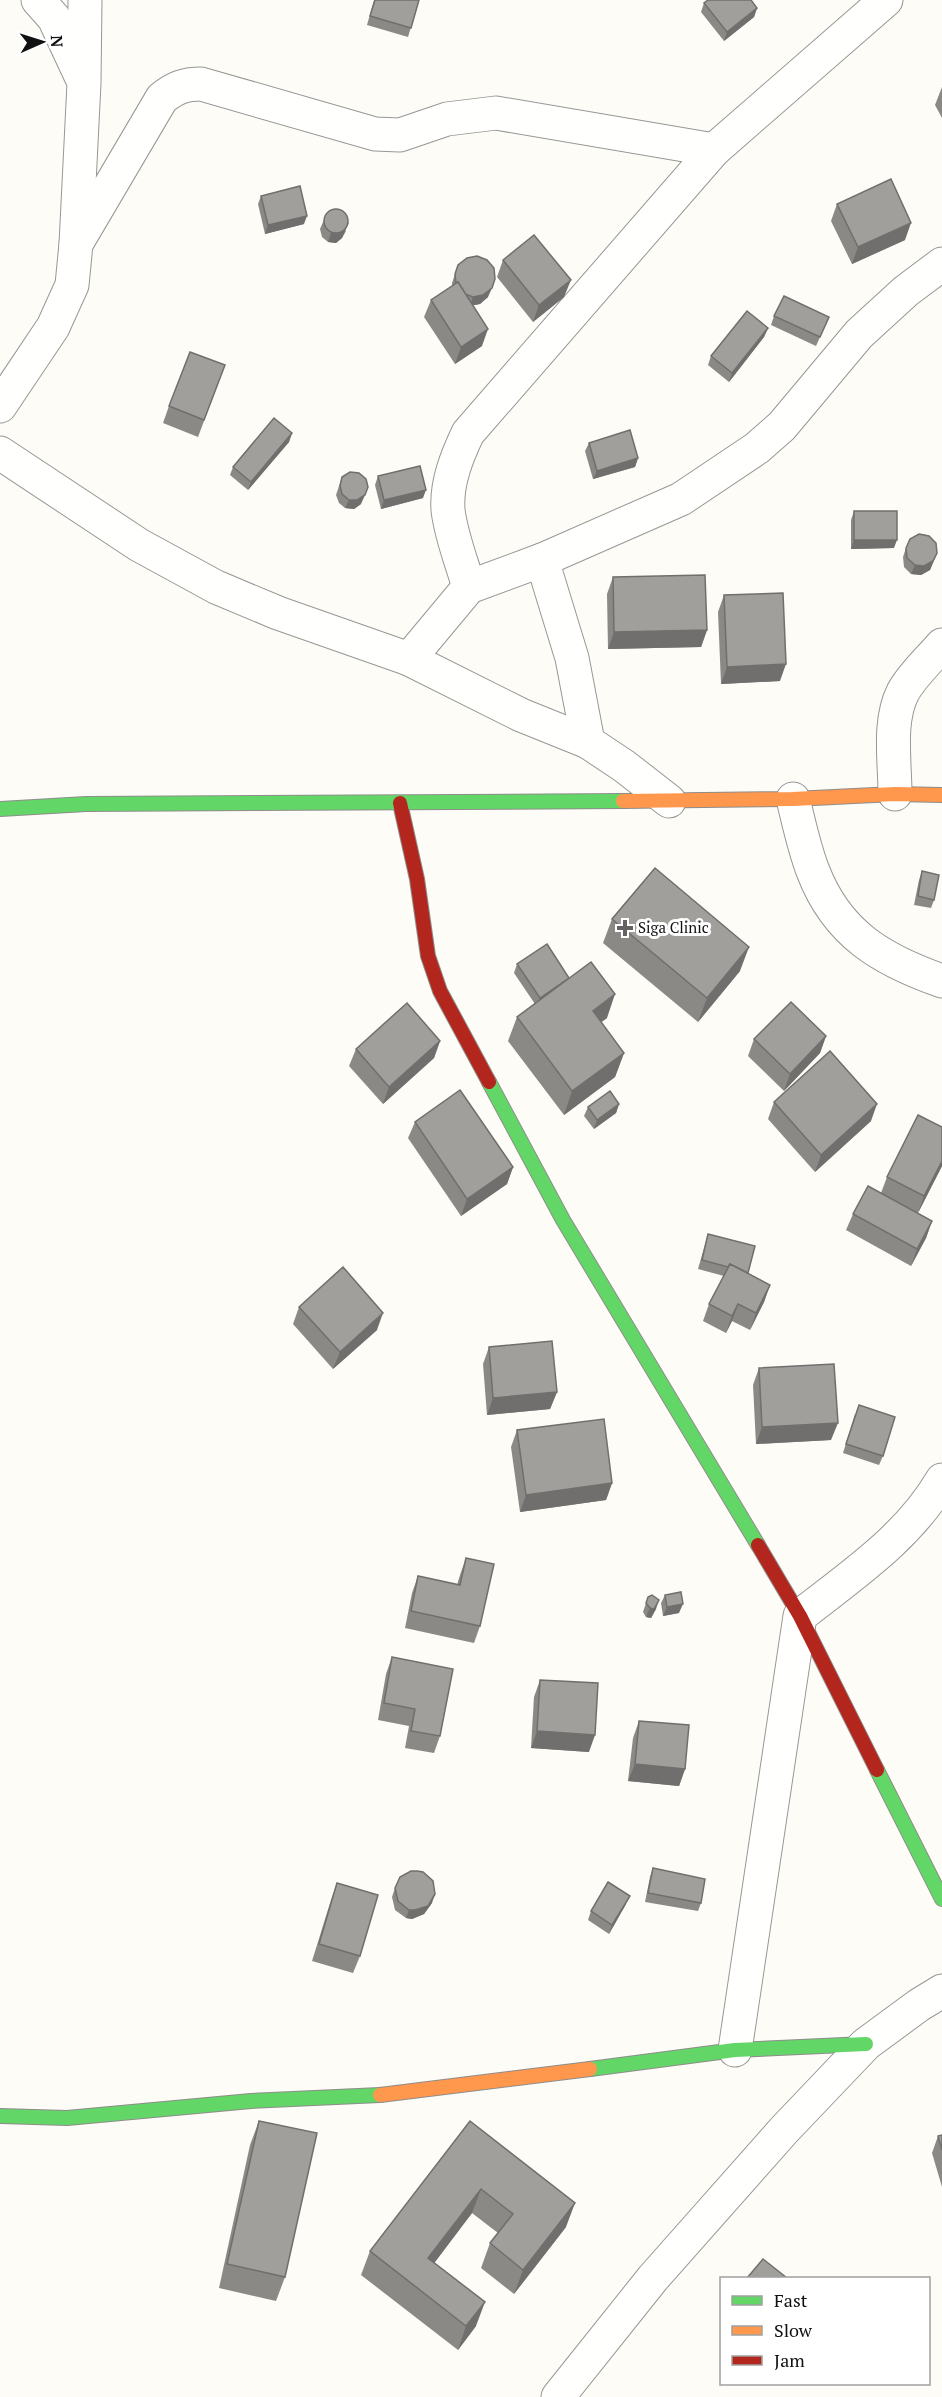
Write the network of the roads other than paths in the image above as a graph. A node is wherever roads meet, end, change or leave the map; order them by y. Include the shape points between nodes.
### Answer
1 (38, 0) edge
2 (85, 0) edge
3 (880, 2) edge
4 (84, 82) junction
5 (714, 150) junction
6 (76, 244) junction
7 (942, 264) edge
8 (0, 406) edge
9 (0, 453) edge
10 (542, 560) junction
11 (469, 587) junction
12 (942, 645) edge
13 (409, 659) junction
14 (588, 742) junction
15 (895, 794) junction
16 (942, 795) edge
17 (793, 799) junction
18 (669, 801) junction
19 (400, 803) junction
20 (0, 809) edge
21 (942, 981) edge
22 (942, 1480) edge
23 (800, 1616) junction
24 (942, 1899) edge
25 (942, 1991) edge
26 (866, 2043) junction
27 (735, 2050) junction
28 (0, 2116) edge
29 (558, 2397) edge

1 - 4 street via 54,18
2 - 4 street
3 - 5 street
4 - 6 street
5 - 6 street via 496,113 447,119 400,135 375,134 190,84 175,88 162,98
5 - 11 street via 468,433 456,458 448,510
6 - 8 street via 72,285 53,327
7 - 10 street via 859,334 782,426 757,448 681,499
9 - 13 street via 139,545 216,587
10 - 11 street
10 - 14 street via 572,658
11 - 13 street
12 - 15 street via 914,676 897,706
13 - 14 street via 521,716
14 - 18 street
15 - 16 street
15 - 17 street
17 - 18 street
17 - 21 street via 813,872 836,914 860,941 887,959
18 - 19 street
19 - 20 street via 86,804
19 - 23 street via 417,879 428,956 440,991 563,1220
22 - 23 street via 931,1500 892,1543
23 - 24 street
23 - 27 street
25 - 26 street
26 - 27 street
26 - 29 street via 653,2278
27 - 28 street via 395,2094 251,2101 67,2118

